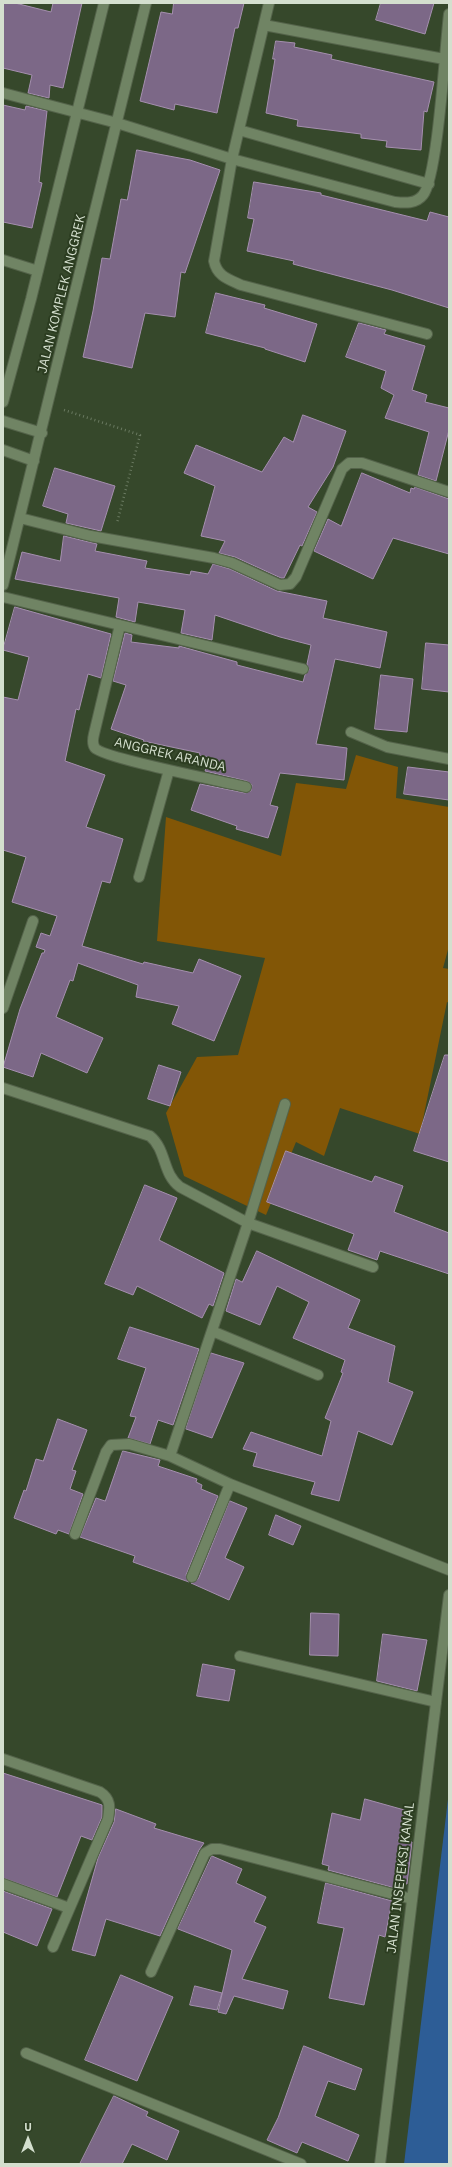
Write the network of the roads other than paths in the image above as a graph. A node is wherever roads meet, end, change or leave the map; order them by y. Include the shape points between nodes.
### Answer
1 (104, 3) edge
2 (269, 3) edge
3 (146, 6) edge
4 (449, 14) edge
5 (264, 25) junction
6 (444, 59) junction
7 (3, 93) edge
8 (77, 113) junction
9 (117, 123) junction
10 (239, 130) junction
11 (232, 159) junction
12 (429, 184) junction
13 (3, 260) edge
14 (38, 270) junction
15 (427, 334) dead end
16 (3, 402) edge
17 (3, 421) edge
18 (42, 433) junction
19 (3, 450) edge
20 (34, 462) junction
21 (449, 492) edge
22 (20, 518) junction
23 (3, 585) edge
24 (3, 597) edge
25 (120, 625) junction
26 (303, 669) dead end
27 (351, 732) dead end
28 (449, 759) edge
29 (169, 770) junction
30 (246, 786) dead end
31 (139, 877) dead end
32 (33, 921) dead end
33 (3, 1008) edge
34 (3, 1088) edge
35 (285, 1104) dead end
36 (248, 1223) junction
37 (373, 1267) dead end
38 (212, 1331) junction
39 (318, 1375) dead end
40 (170, 1456) junction
41 (230, 1484) junction
42 (75, 1534) dead end
43 (449, 1570) edge
44 (192, 1577) dead end
45 (449, 1595) edge
46 (240, 1656) dead end
47 (436, 1702) junction
48 (3, 1759) edge
49 (3, 1884) edge
50 (412, 1899) junction
51 (69, 1908) junction
52 (53, 1947) dead end
53 (151, 1972) dead end
54 (26, 2053) dead end
55 (301, 2164) edge
56 (380, 2164) edge

1 - 8 street
2 - 5 street
3 - 9 street, JALAN KOMPLEK ANGGREK
4 - 6 street
5 - 6 street
5 - 10 street
6 - 12 street
7 - 8 street
8 - 9 street
8 - 14 street
9 - 11 street
9 - 18 street, JALAN KOMPLEK ANGGREK
10 - 11 street
10 - 12 street
11 - 12 street via 407,203 423,196
11 - 15 street via 214,261 216,270 241,285
13 - 14 street
14 - 16 street
17 - 18 street
18 - 20 street, JALAN KOMPLEK ANGGREK
19 - 20 street
20 - 22 street, JALAN KOMPLEK ANGGREK
21 - 22 street via 362,463 349,463 339,474 296,577 285,586 274,584 232,563 214,558 113,540
22 - 23 street, JALAN KOMPLEK ANGGREK
24 - 25 street
25 - 26 street
25 - 29 street, ANGGREK ARANDA via 93,744 96,749 108,754
27 - 28 street via 387,747
29 - 30 street, ANGGREK ARANDA
29 - 31 street
32 - 33 street
34 - 36 street via 150,1136 161,1148 171,1181
35 - 36 street
36 - 37 street
36 - 38 street
38 - 39 street
38 - 40 street
40 - 41 street
40 - 42 street via 129,1444 111,1445 106,1452
41 - 43 street
41 - 44 street
45 - 47 street, JALAN INSEPEKSI KANAL
46 - 47 street
47 - 50 street, JALAN INSEPEKSI KANAL
48 - 51 street via 100,1792 106,1796 110,1805 108,1819
49 - 51 street
50 - 53 street via 212,1849 205,1853
50 - 56 street, JALAN INSEPEKSI KANAL
51 - 52 street
54 - 55 street

